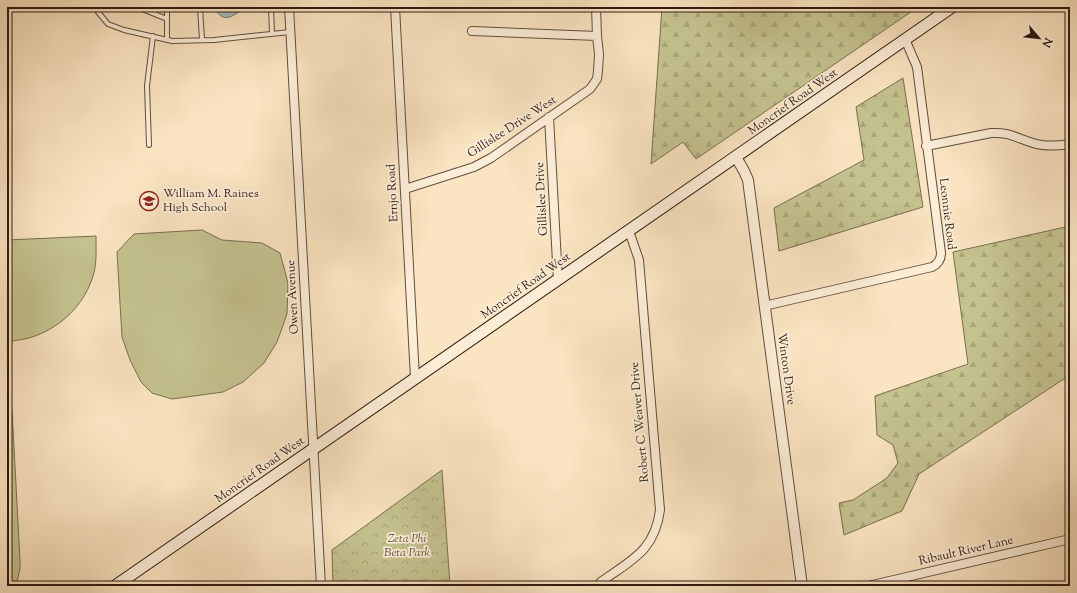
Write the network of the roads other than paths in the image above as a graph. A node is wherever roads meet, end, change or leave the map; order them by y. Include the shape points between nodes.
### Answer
1 (96, 7) edge
2 (137, 7) edge
3 (167, 7) edge
4 (200, 7) edge
5 (271, 7) edge
6 (289, 7) edge
7 (395, 7) edge
8 (596, 7) edge
9 (952, 7) edge
10 (167, 19) junction
11 (472, 31) dead end
12 (290, 32) junction
13 (272, 34) junction
14 (153, 36) junction
15 (597, 36) junction
16 (167, 40) junction
17 (202, 40) junction
18 (905, 40) junction
19 (549, 117) junction
20 (1070, 144) edge
21 (150, 145) dead end
22 (926, 146) junction
23 (736, 157) junction
24 (405, 189) junction
25 (629, 231) junction
26 (558, 280) junction
27 (764, 306) junction
28 (415, 378) junction
29 (314, 448) junction
30 (1070, 539) edge
31 (115, 586) edge
32 (321, 586) edge
33 (597, 586) edge
34 (802, 586) edge
35 (868, 586) edge

1 - 14 lane via 108,24
2 - 10 lane
3 - 10 lane
4 - 17 lane
5 - 13 lane
6 - 12 street, Owen Avenue
7 - 24 street, Ernjo Road
8 - 15 street, Gillislee Drive West
9 - 18 main road, Moncrief Road West
10 - 16 lane
11 - 15 street
12 - 13 lane
12 - 29 street, Owen Avenue
13 - 17 lane
14 - 16 lane
14 - 21 lane via 147,86
15 - 19 street, Gillislee Drive West via 597,79 584,94
16 - 17 lane
18 - 22 street, Leonnie Road via 917,67
18 - 23 main road, Moncrief Road West
19 - 24 street, Gillislee Drive West via 474,167
19 - 26 street, Gillislee Drive
20 - 22 street via 1041,145 999,132
22 - 27 street, Leonnie Road via 941,253 936,265
23 - 25 main road, Moncrief Road West
23 - 27 street, Winton Drive via 748,180
24 - 28 street, Ernjo Road
25 - 26 main road, Moncrief Road West
25 - 33 street, Robert C Weaver Drive via 638,260 660,510 654,534 641,553
26 - 28 main road, Moncrief Road West
27 - 34 street, Winton Drive
28 - 29 main road, Moncrief Road West
29 - 31 main road, Moncrief Road West
29 - 32 street, Owen Avenue
30 - 35 street, Ribault River Lane

